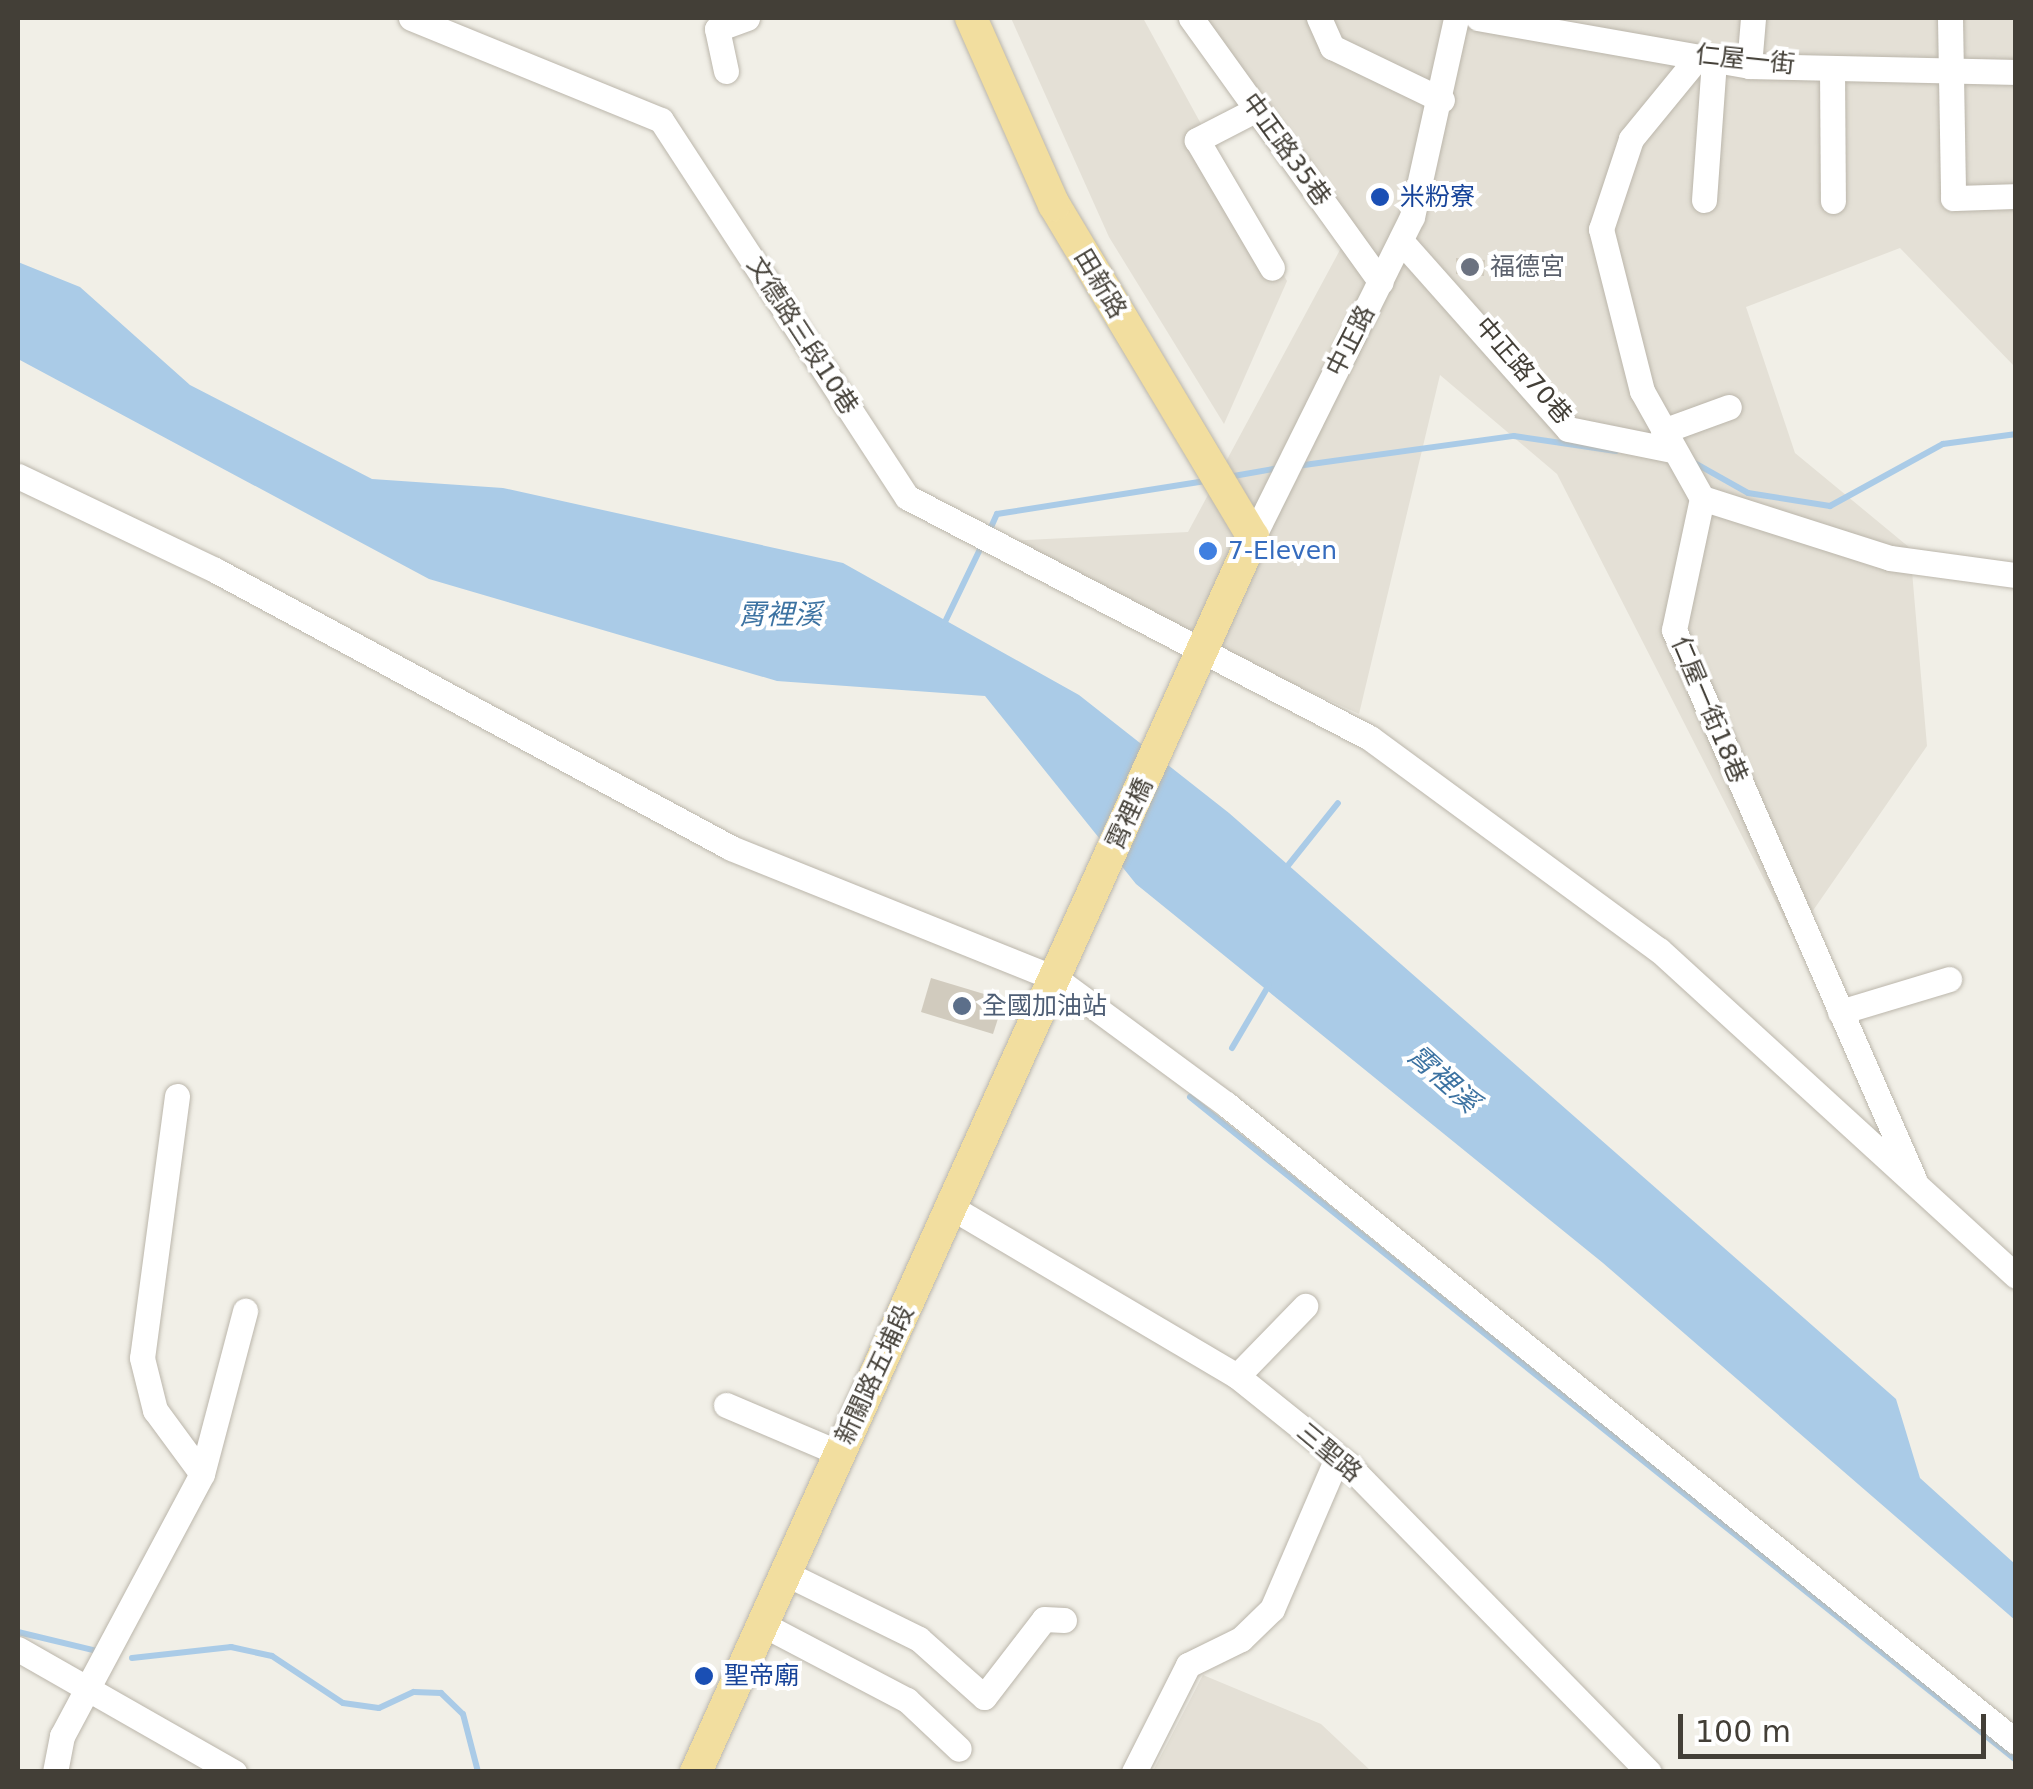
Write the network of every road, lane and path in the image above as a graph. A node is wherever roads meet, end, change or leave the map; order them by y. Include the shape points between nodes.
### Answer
1 (412, 18) edge
2 (747, 18) edge
3 (971, 18) edge
4 (1191, 18) edge
5 (1318, 18) edge
6 (1456, 18) edge
7 (1478, 18) edge
8 (1753, 18) edge
9 (1950, 18) edge
10 (1706, 58) junction
11 (1750, 66) junction
12 (1832, 68) junction
13 (1947, 70) junction
14 (726, 71) dead end
15 (2016, 72) edge
16 (1442, 100) junction
17 (1257, 109) junction
18 (2016, 196) edge
19 (1704, 200) dead end
20 (1833, 201) dead end
21 (1401, 240) junction
22 (1272, 268) dead end
23 (1380, 282) junction
24 (1729, 407) dead end
25 (1668, 441) junction
26 (18, 476) edge
27 (1702, 498) junction
28 (1253, 537) junction
29 (2016, 575) edge
30 (1206, 650) junction
31 (1055, 978) junction
32 (1949, 979) dead end
33 (1840, 1012) junction
34 (177, 1096) dead end
35 (1918, 1188) junction
36 (952, 1207) junction
37 (2016, 1276) edge
38 (1306, 1306) dead end
39 (246, 1311) dead end
40 (1237, 1376) junction
41 (726, 1405) dead end
42 (839, 1453) junction
43 (1337, 1458) junction
44 (202, 1474) junction
45 (785, 1573) junction
46 (1064, 1620) dead end
47 (762, 1624) junction
48 (18, 1649) edge
49 (91, 1683) junction
50 (2016, 1742) edge
51 (959, 1749) dead end
52 (1133, 1769) edge
53 (699, 1771) edge
54 (55, 1772) edge
55 (234, 1772) edge
56 (1649, 1772) edge

1 - 30 street, 文德路三段10巷 via 662,120 907,497
2 - 14 street via 717,29
3 - 28 main road, 田新路 via 1054,206
4 - 17 street, 中正路35巷
5 - 16 street via 1332,47
6 - 16 street, 中正路
7 - 10 street, 仁屋一街
8 - 11 street
9 - 13 street
10 - 11 street, 仁屋一街
10 - 19 street
10 - 25 street via 1631,139 1601,229 1642,391
11 - 12 street, 仁屋一街
12 - 13 street, 仁屋一街
12 - 20 street
13 - 15 street, 仁屋一街
13 - 18 street via 1953,198
16 - 21 street, 中正路
17 - 22 street via 1197,140
17 - 23 street, 中正路35巷
21 - 23 street, 中正路
21 - 25 street, 中正路70巷 via 1568,429
23 - 28 street, 中正路
24 - 25 street
25 - 27 street
26 - 31 street via 215,570 731,848
27 - 29 street via 1890,558
27 - 33 street, 仁屋一街18巷 via 1674,630
28 - 30 main road, 中正路
30 - 31 main road, 霄裡橋
30 - 35 street, 文德路三段10巷 via 1370,738 1659,950
31 - 36 main road, 新關路五埔段
31 - 50 street via 1226,1104
32 - 33 street
33 - 35 street, 仁屋一街18巷
34 - 44 street via 142,1358 155,1410
35 - 37 street, 仁屋一街18巷
36 - 40 street, 三聖路
36 - 42 main road, 新關路五埔段
38 - 40 street
39 - 44 street
40 - 43 street, 三聖路
41 - 42 street
42 - 45 main road, 新關路五埔段
43 - 52 street via 1272,1608 1241,1639 1188,1665
43 - 56 street, 三聖路
44 - 49 street
45 - 46 street via 919,1639 984,1697 1044,1619
45 - 47 main road, 新關路五埔段
47 - 51 street via 907,1700
47 - 53 main road, 新關路五埔段
48 - 49 street
49 - 54 street via 62,1736
49 - 55 street

